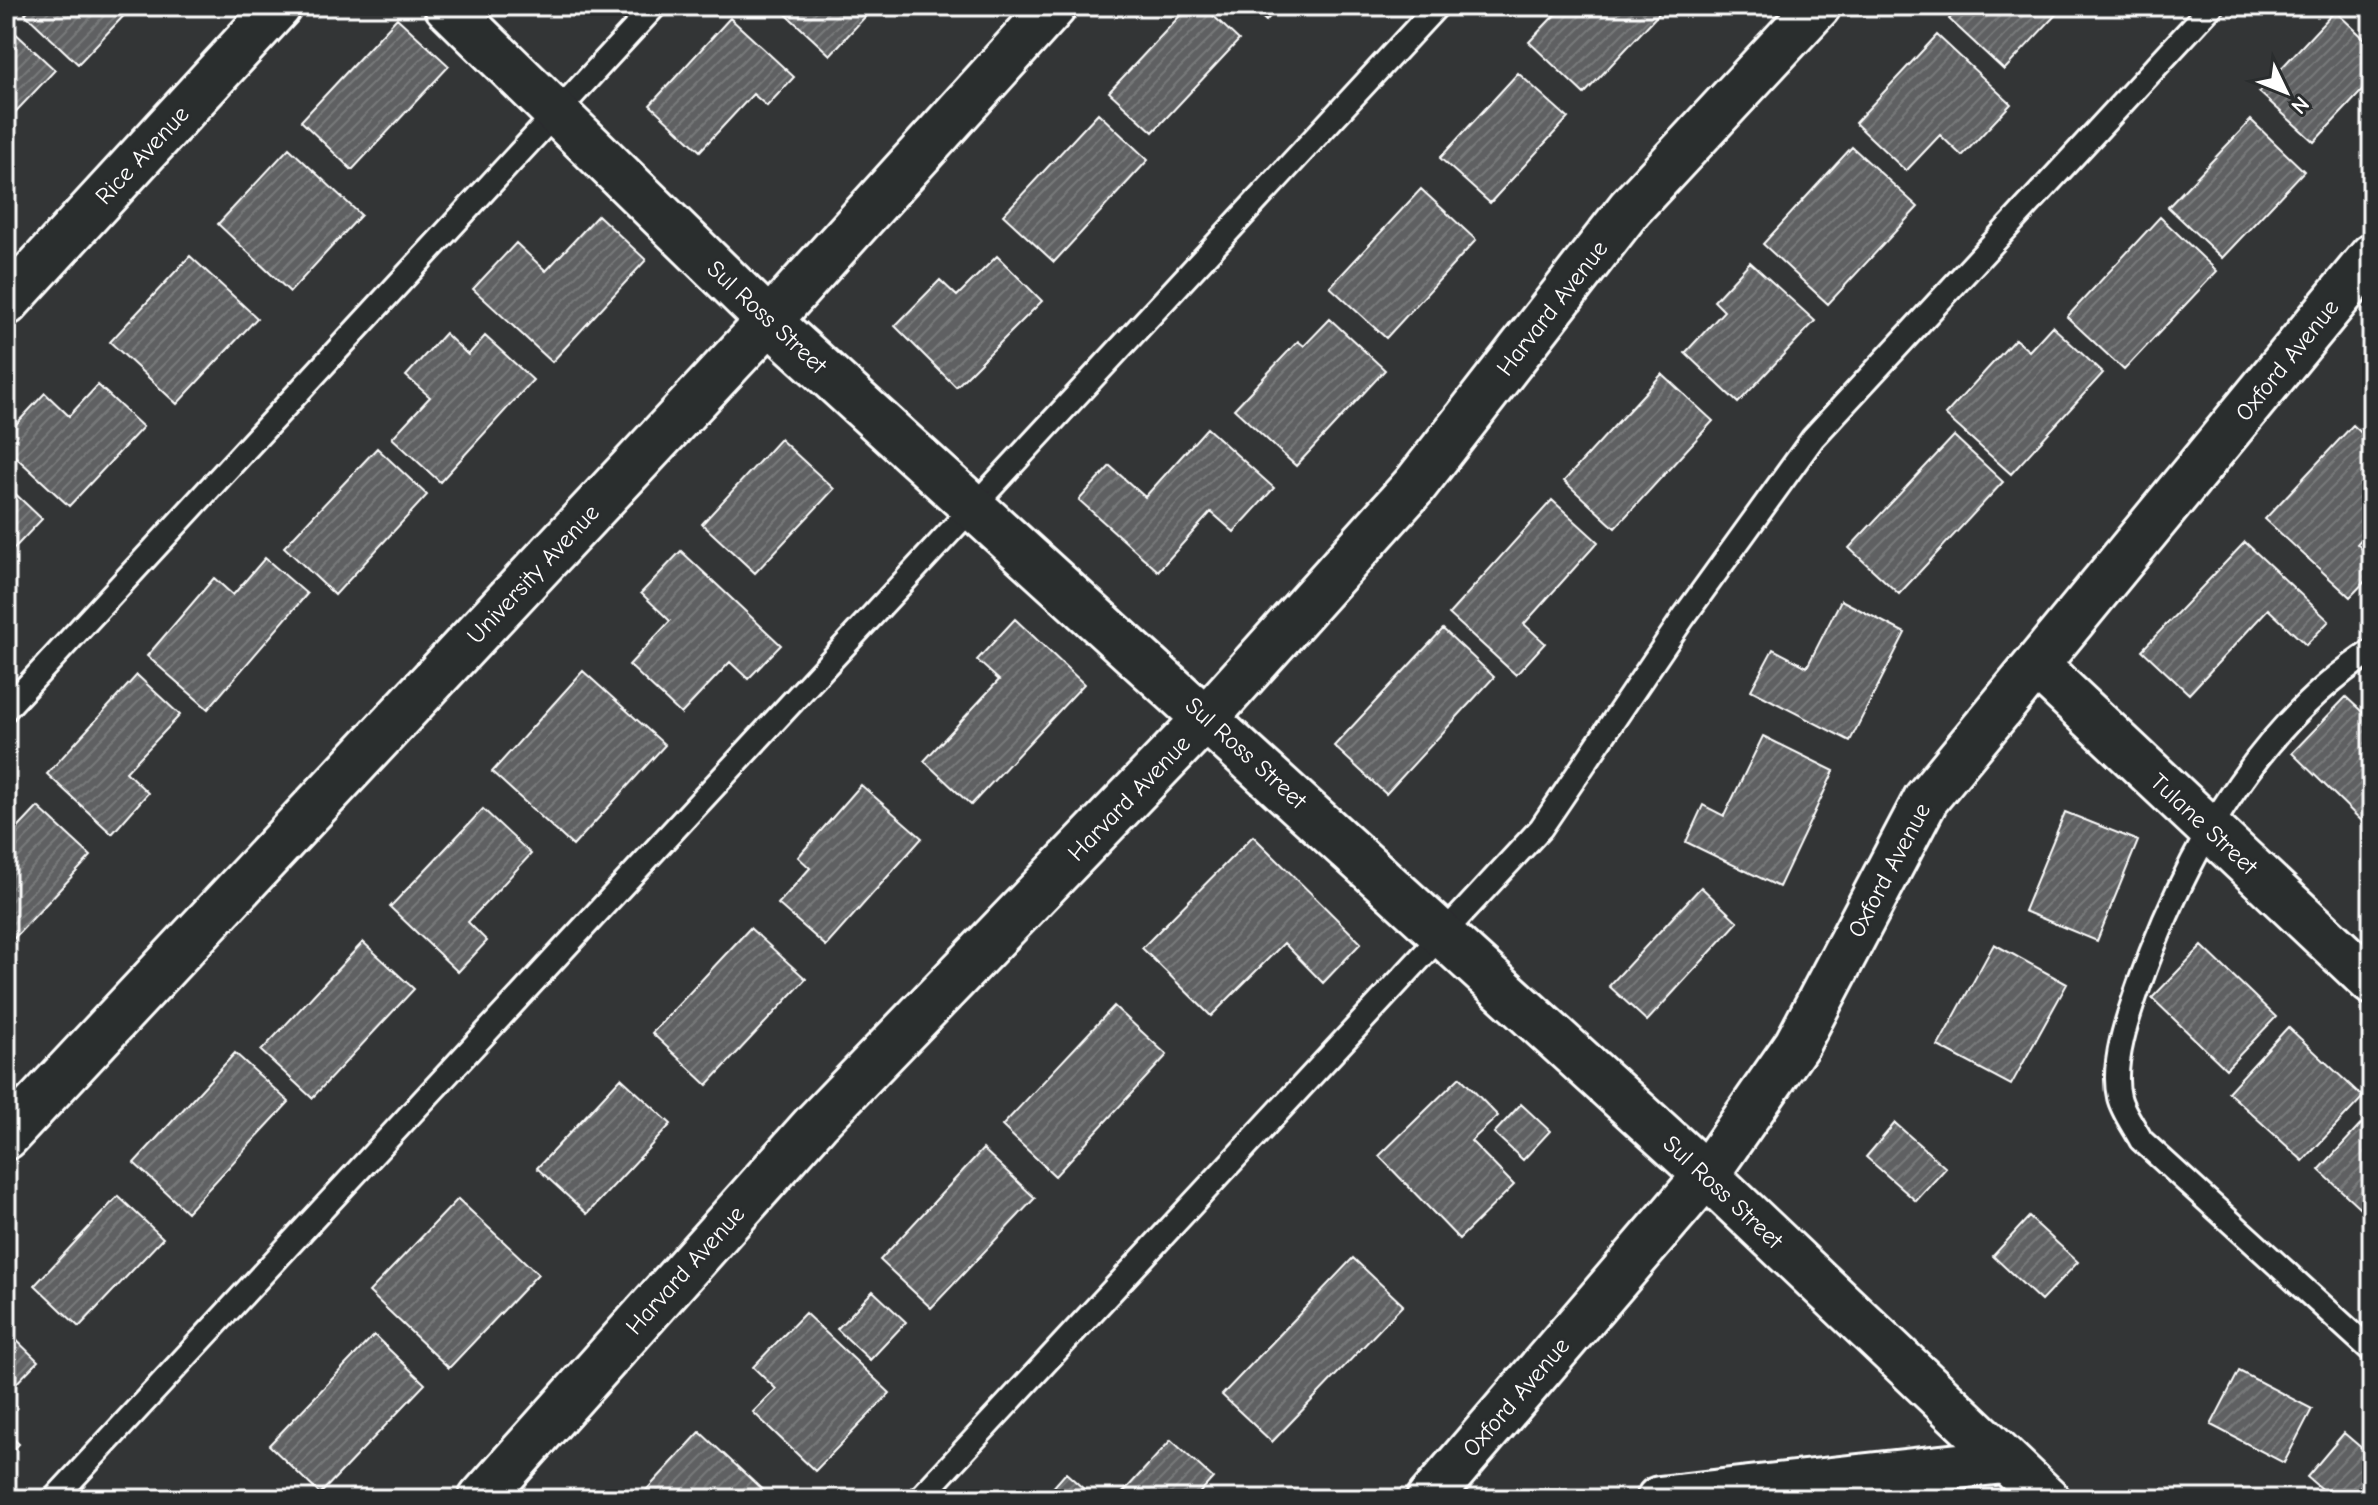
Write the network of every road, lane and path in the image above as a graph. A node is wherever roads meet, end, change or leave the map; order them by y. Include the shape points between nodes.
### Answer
1 (279, 6) edge
2 (447, 6) edge
3 (655, 6) edge
4 (1054, 6) edge
5 (1437, 6) edge
6 (1818, 6) edge
7 (2212, 6) edge
8 (556, 112) junction
9 (2372, 256) edge
10 (6, 303) edge
11 (769, 321) junction
12 (974, 506) junction
13 (2372, 651) edge
14 (2037, 666) junction
15 (6, 709) edge
16 (1207, 717) junction
17 (2208, 828) junction
18 (1445, 935) junction
19 (2372, 982) edge
20 (6, 1137) edge
21 (1706, 1175) junction
22 (2372, 1351) edge
23 (2004, 1461) junction
24 (54, 1499) edge
25 (481, 1499) edge
26 (919, 1499) edge
27 (1429, 1499) edge
28 (1659, 1499) edge
29 (2047, 1499) edge

1 - 10 street, Rice Avenue
2 - 8 street, Sul Ross Street
3 - 8 lane
4 - 11 street, University Avenue
5 - 12 lane
6 - 16 street, Harvard Avenue via 1630,208 1415,485
7 - 18 lane via 1813,438 1541,828
8 - 11 street, Sul Ross Street
8 - 15 lane
9 - 14 street, Oxford Avenue
11 - 12 street, Sul Ross Street
11 - 20 street, University Avenue
12 - 16 street, Sul Ross Street
12 - 24 lane
13 - 17 lane via 2337,674 2255,761
14 - 17 street, Tulane Street
14 - 21 street, Oxford Avenue via 1926,799 1797,1044
16 - 18 street, Sul Ross Street
16 - 25 street, Harvard Avenue via 817,1122
17 - 19 street, Tulane Street
17 - 22 lane via 2161,924 2121,1036 2119,1097 2141,1140
18 - 21 street, Sul Ross Street
18 - 26 lane
21 - 23 street, Sul Ross Street
21 - 27 street, Oxford Avenue
23 - 28 street
23 - 29 street, Sul Ross Street

